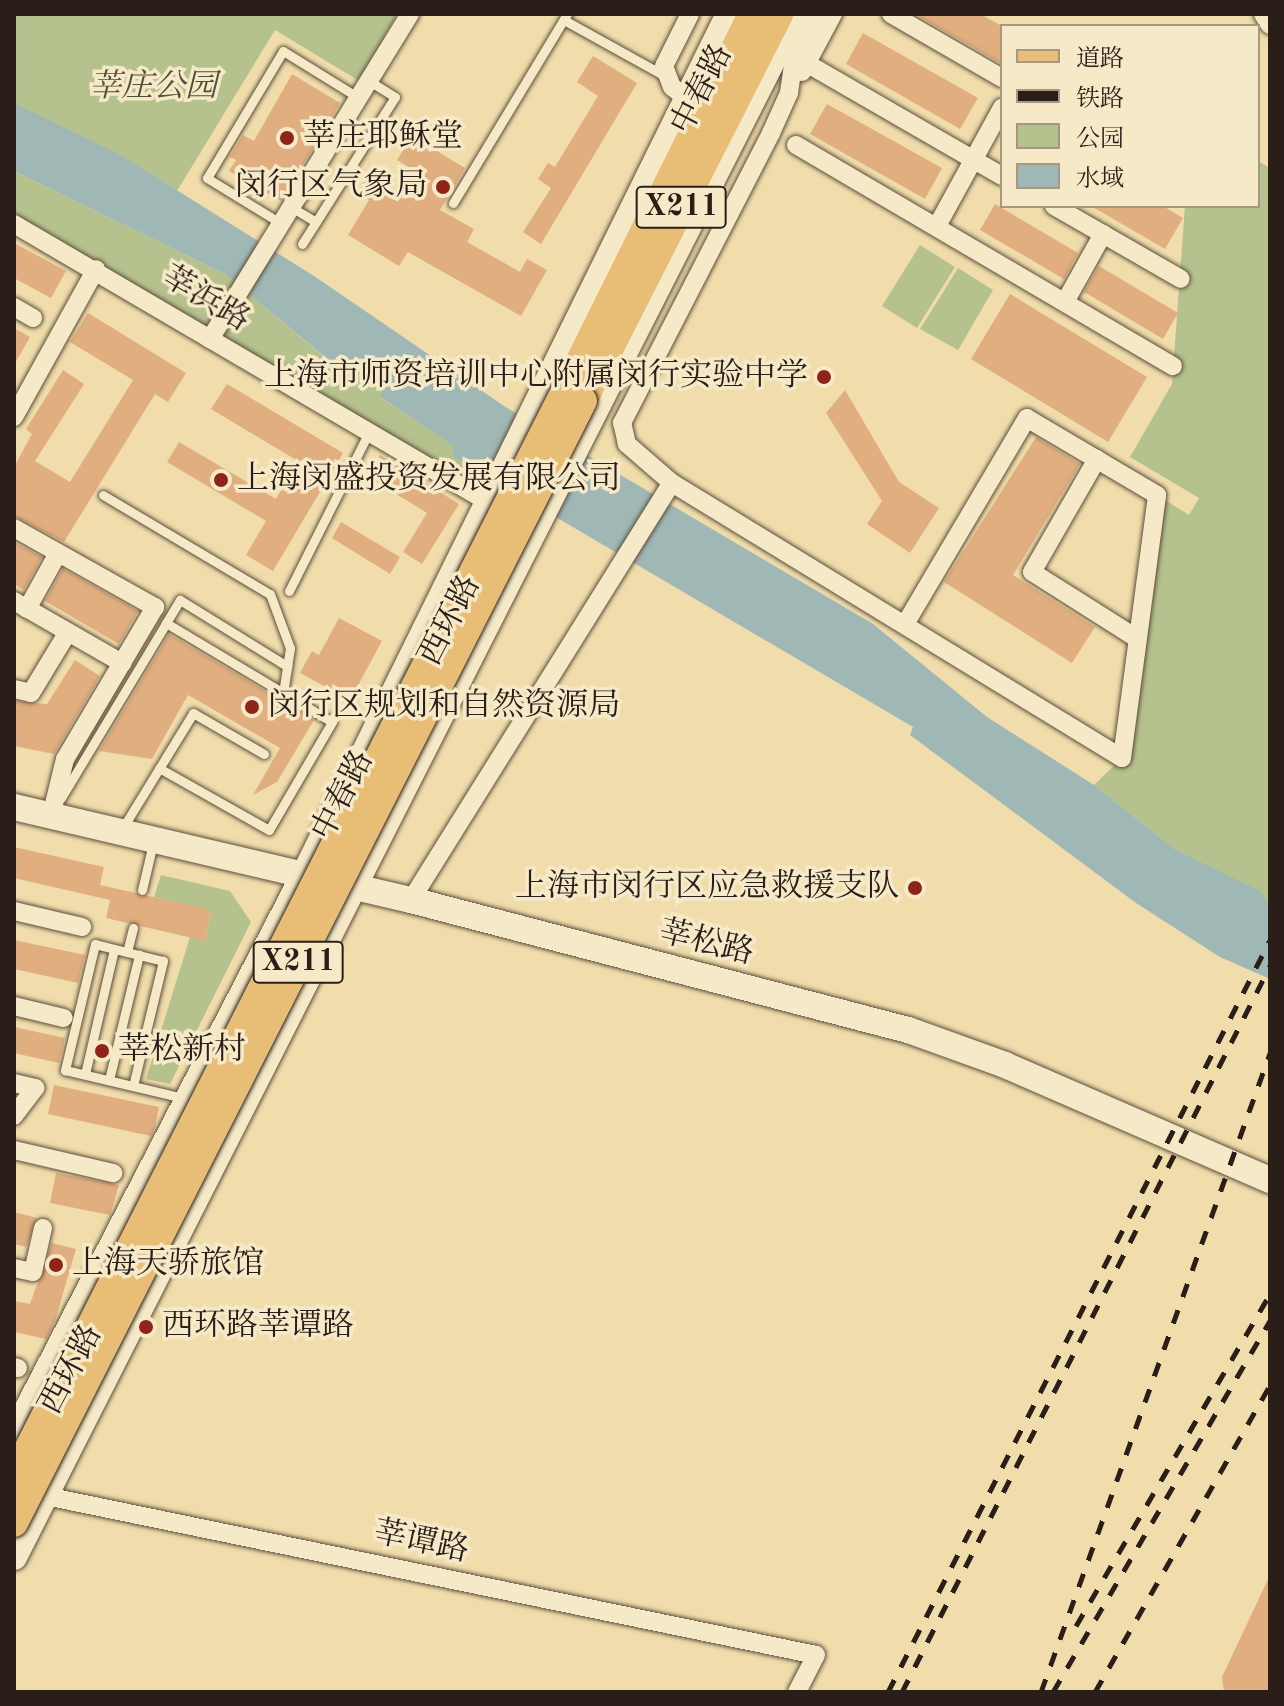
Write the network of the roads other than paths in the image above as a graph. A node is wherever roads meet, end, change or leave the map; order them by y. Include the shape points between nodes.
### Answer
1 (410, 14) edge
2 (690, 14) edge
3 (729, 14) edge
4 (752, 14) edge
5 (779, 14) edge
6 (796, 14) edge
7 (815, 14) edge
8 (833, 14) edge
9 (891, 14) edge
10 (1263, 14) edge
11 (566, 17) edge
12 (1270, 25) edge
13 (801, 60) junction
14 (665, 76) junction
15 (1000, 77) edge
16 (369, 81) junction
17 (359, 98) junction
18 (687, 99) junction
19 (1000, 112) edge
20 (796, 145) dead end
21 (974, 160) junction
22 (1000, 175) edge
23 (453, 203) dead end
24 (1058, 208) edge
25 (286, 216) junction
26 (316, 222) junction
27 (14, 224) edge
28 (937, 226) junction
29 (1103, 234) junction
30 (302, 244) dead end
31 (96, 269) junction
32 (1181, 279) dead end
33 (1065, 302) junction
34 (14, 307) edge
35 (33, 318) dead end
36 (210, 339) junction
37 (1173, 366) dead end
38 (563, 396) junction
39 (14, 417) edge
40 (369, 432) junction
41 (1097, 459) junction
42 (668, 489) junction
43 (103, 495) dead end
44 (491, 497) junction
45 (14, 528) edge
46 (58, 553) junction
47 (289, 591) dead end
48 (21, 605) edge
49 (166, 623) junction
50 (905, 624) junction
51 (68, 632) junction
52 (1138, 639) junction
53 (122, 663) junction
54 (287, 666) junction
55 (14, 689) edge
56 (283, 693) junction
57 (264, 754) dead end
58 (159, 768) junction
59 (14, 807) edge
60 (51, 816) junction
61 (121, 832) junction
62 (154, 840) junction
63 (304, 875) junction
64 (356, 887) junction
65 (142, 890) dead end
66 (411, 900) junction
67 (14, 911) edge
68 (82, 927) dead end
69 (133, 928) dead end
70 (114, 949) junction
71 (127, 952) junction
72 (139, 955) junction
73 (14, 1006) edge
74 (64, 1018) dead end
75 (85, 1074) junction
76 (109, 1080) junction
77 (14, 1083) edge
78 (133, 1086) junction
79 (189, 1100) junction
80 (14, 1116) edge
81 (14, 1150) edge
82 (113, 1173) dead end
83 (1270, 1180) edge
84 (43, 1228) dead end
85 (14, 1268) edge
86 (14, 1435) edge
87 (14, 1477) edge
88 (14, 1489) edge
89 (45, 1496) junction
90 (14, 1523) edge
91 (14, 1557) edge
92 (797, 1692) edge

1 - 16 street
2 - 14 street
3 - 18 main road, 西环路
4 - 38 main road, 中春路 / X211
5 - 38 main road, 中春路 / X211
6 - 64 main road, 西环路
7 - 13 street
8 - 13 street
9 - 15 street
10 - 12 street
11 - 14 lane
11 - 23 lane
13 - 21 street
13 - 42 street via 622,423 627,444
14 - 18 street
16 - 17 street
16 - 26 lane via 395,97
17 - 25 street
17 - 25 lane via 283,51 207,178
18 - 38 main road, 西环路
19 - 21 street
20 - 28 street
21 - 22 street
21 - 28 street
24 - 29 street
25 - 26 lane
25 - 36 street
26 - 30 lane
27 - 31 street, 莘浜路
28 - 33 street
29 - 32 street
29 - 33 street
31 - 36 street, 莘浜路
31 - 39 street
33 - 37 street
34 - 35 street
36 - 40 street, 莘浜路
38 - 44 main road, 西环路
38 - 87 main road, 中春路 / X211, bridge
38 - 90 main road, 中春路 / X211, bridge
40 - 44 street, 莘浜路
40 - 47 lane
41 - 50 street via 1027,418
41 - 52 street via 1157,495
41 - 52 street via 1032,572
42 - 50 street
42 - 66 street
43 - 54 lane via 270,594 287,628
44 - 63 main road, 西环路
45 - 46 street
46 - 48 street
46 - 53 street via 155,607
48 - 51 street
49 - 54 lane via 180,600
49 - 56 lane
49 - 60 lane
50 - 52 street via 1122,758
51 - 53 street
51 - 55 street via 31,693
53 - 60 street via 65,759
54 - 56 lane
56 - 58 lane via 332,722 269,830
57 - 58 lane via 193,713
58 - 61 lane
59 - 60 main road, 莘松路
60 - 61 main road, 莘松路
61 - 62 main road, 莘松路
62 - 63 main road, 莘松路
62 - 65 lane
63 - 64 main road, 莘松路
63 - 79 main road, 西环路
64 - 66 main road, 莘松路
64 - 89 main road, 西环路
66 - 83 main road, 莘松路 via 908,1030 1032,1076
67 - 68 street
69 - 71 lane
70 - 71 lane
70 - 75 lane
70 - 75 lane via 95,944 65,1070
71 - 72 lane
72 - 76 lane
72 - 78 lane via 163,961
73 - 74 street
75 - 76 lane
76 - 78 lane
77 - 80 street via 35,1088
78 - 79 lane
79 - 86 main road, 西环路
81 - 82 street
84 - 85 street via 33,1272
88 - 89 street, 莘谭路
89 - 91 main road, 西环路
89 - 92 street, 莘谭路 via 816,1655

